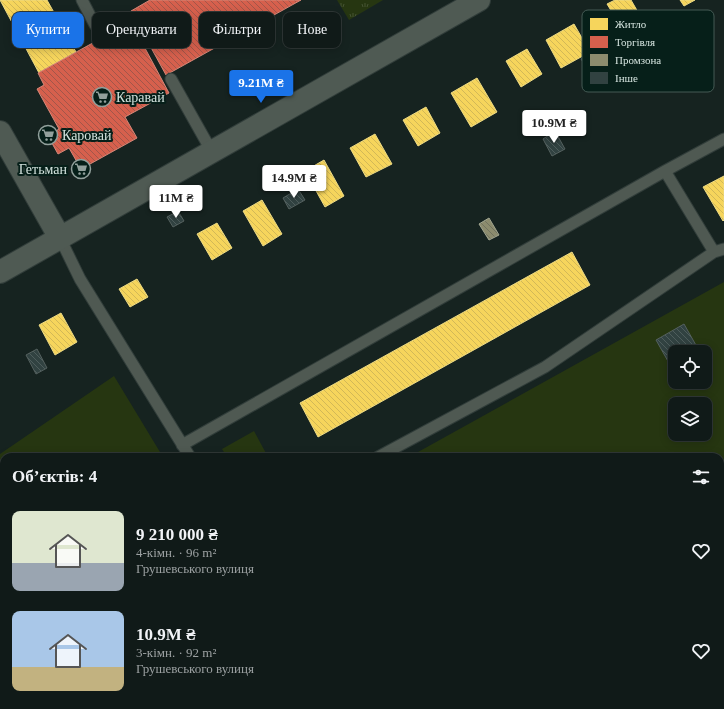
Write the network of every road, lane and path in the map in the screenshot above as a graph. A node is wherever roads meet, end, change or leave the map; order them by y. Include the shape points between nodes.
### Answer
1 (82, 0) edge
2 (479, 0) edge
3 (92, 18) edge
4 (171, 79) dead end
5 (0, 132) edge
6 (724, 139) edge
7 (212, 152) junction
8 (665, 171) junction
9 (60, 238) junction
10 (719, 250) edge
11 (0, 272) edge
12 (182, 445) junction
13 (187, 453) edge
14 (385, 453) edge

1 - 3 lane
2 - 7 street
4 - 7 lane
5 - 9 street
6 - 8 lane
7 - 9 street
8 - 10 lane
8 - 12 lane
9 - 11 street
9 - 12 lane via 80,278
10 - 14 lane via 545,367
12 - 13 lane

